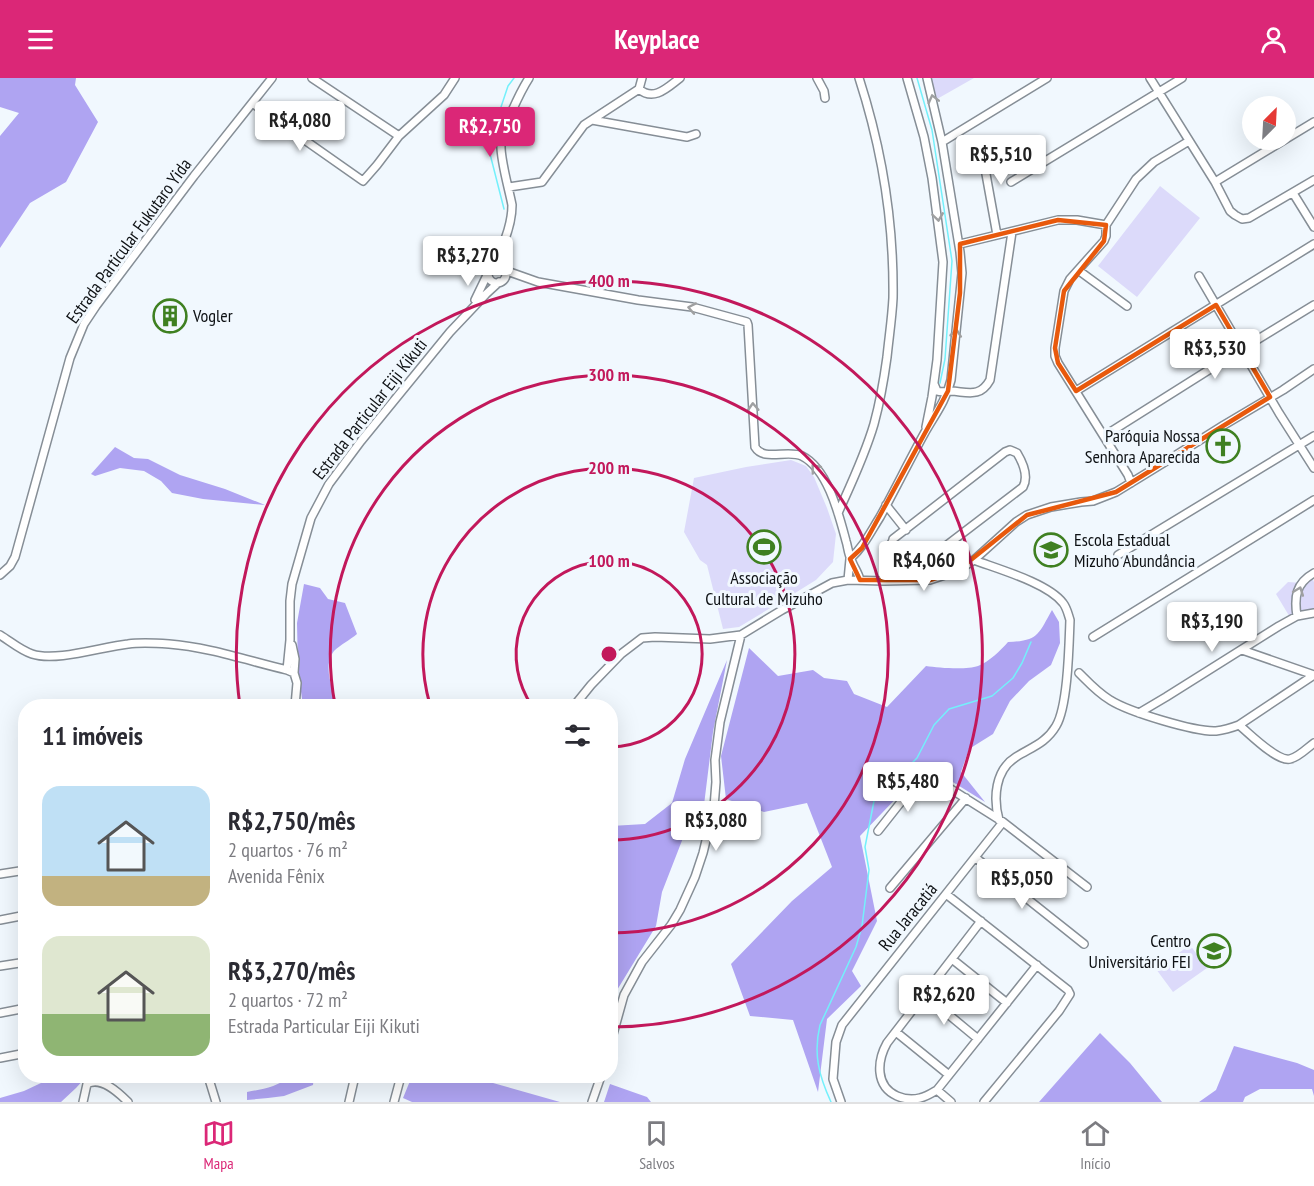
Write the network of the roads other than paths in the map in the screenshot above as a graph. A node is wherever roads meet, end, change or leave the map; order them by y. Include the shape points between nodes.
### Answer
1 (272, 78) edge
2 (312, 78) edge
3 (455, 78) edge
4 (529, 78) edge
5 (642, 78) edge
6 (680, 78) edge
7 (817, 78) edge
8 (859, 78) edge
9 (907, 78) edge
10 (927, 78) edge
11 (1047, 78) edge
12 (1150, 78) edge
13 (1182, 78) edge
14 (639, 89) junction
15 (1159, 92) junction
16 (825, 98) dead end
17 (252, 103) junction
18 (602, 114) junction
19 (592, 120) junction
20 (1314, 122) edge
21 (612, 123) junction
22 (696, 134) dead end
23 (399, 136) junction
24 (980, 141) dead end
25 (1189, 141) junction
26 (942, 142) junction
27 (1314, 180) edge
28 (1215, 182) junction
29 (1011, 183) dead end
30 (509, 187) junction
31 (1293, 193) junction
32 (1106, 225) junction
33 (1314, 227) edge
34 (1012, 232) junction
35 (997, 236) junction
36 (960, 244) junction
37 (1314, 244) edge
38 (499, 253) junction
39 (503, 269) junction
40 (1078, 270) junction
41 (490, 271) junction
42 (1199, 276) dead end
43 (499, 282) junction
44 (1216, 305) junction
45 (1314, 305) edge
46 (1127, 306) dead end
47 (470, 310) junction
48 (1242, 349) junction
49 (1314, 369) edge
50 (934, 383) junction
51 (948, 391) junction
52 (1076, 391) junction
53 (1270, 397) junction
54 (925, 433) junction
55 (1104, 436) junction
56 (1314, 436) edge
57 (1300, 445) junction
58 (1314, 468) edge
59 (1131, 483) junction
60 (1314, 500) edge
61 (886, 505) junction
62 (838, 513) junction
63 (906, 530) junction
64 (1118, 555) dead end
65 (850, 559) junction
66 (974, 560) junction
67 (1314, 573) edge
68 (0, 575) edge
69 (848, 580) junction
70 (860, 580) junction
71 (1314, 613) edge
72 (1297, 616) junction
73 (0, 634) edge
74 (741, 635) junction
75 (1093, 637) dead end
76 (1242, 650) junction
77 (290, 672) junction
78 (1079, 673) dead end
79 (1314, 675) edge
80 (296, 699) edge
81 (580, 699) edge
82 (1139, 712) junction
83 (1239, 725) junction
84 (1314, 743) edge
85 (966, 798) junction
86 (1001, 821) junction
87 (878, 831) dead end
88 (976, 858) junction
89 (18, 871) edge
90 (0, 874) edge
91 (1087, 887) dead end
92 (890, 888) dead end
93 (946, 894) junction
94 (18, 917) edge
95 (0, 920) edge
96 (981, 921) junction
97 (1084, 944) dead end
98 (952, 959) junction
99 (18, 963) edge
100 (1037, 965) junction
101 (0, 966) edge
102 (925, 995) junction
103 (1007, 1003) junction
104 (18, 1009) edge
105 (0, 1012) edge
106 (618, 1016) edge
107 (896, 1032) junction
108 (978, 1039) junction
109 (18, 1055) edge
110 (0, 1058) edge
111 (949, 1075) junction
112 (88, 1083) edge
113 (103, 1083) edge
114 (211, 1083) edge
115 (353, 1083) edge
116 (399, 1083) edge
117 (599, 1083) edge
118 (937, 1090) junction
119 (83, 1102) edge
120 (128, 1102) edge
121 (216, 1102) edge
122 (349, 1102) edge
123 (394, 1102) edge
124 (592, 1102) edge
125 (841, 1102) edge
126 (951, 1102) edge
127 (984, 1102) edge

1 - 17 street, Estrada Particular Fukutaro Yida
2 - 23 street
3 - 23 street via 444,95
4 - 30 street, Estrada Particular Eiji Kikuti via 501,144
5 - 14 street
6 - 14 street via 653,95
7 - 16 street
8 - 62 street via 885,180 893,299 874,423
9 -> 50 street via 924,137 942,246
26 -> 10 street
11 - 26 street
12 - 15 street
13 - 15 street
14 - 18 street
15 - 25 street
15 - 29 street
17 - 23 street via 363,181
17 - 68 street, Estrada Particular Fukutaro Yida via 84,324 70,358 15,557
18 - 19 street
18 - 21 street
19 - 21 street
19 - 30 street via 580,129 542,182
20 - 28 street
21 - 22 street via 687,137
24 - 35 street
25 - 28 street
25 - 32 street via 1144,171
26 - 36 street
27 - 31 street
28 - 31 street via 1230,211 1242,219
30 - 38 street, Estrada Particular Eiji Kikuti via 511,219
31 - 33 street
32 - 34 street via 1058,220
32 - 40 street via 1104,241
34 - 35 street
34 - 51 street via 990,381 975,393
35 - 36 street
51 -> 36 street via 961,283
37 - 44 street
38 - 39 street
38 - 41 street, Estrada Particular Eiji Kikuti
39 - 41 street via 498,266
39 - 43 street via 505,278
62 -> 39 street via 821,474 809,460 793,453 764,455 755,447 747,322 692,307 538,282
40 - 46 street
40 - 52 street via 1064,291 1055,348 1058,363
41 - 43 street via 490,280
41 - 47 street, Estrada Particular Eiji Kikuti
42 - 44 street
43 - 47 street, Estrada Particular Eiji Kikuti
44 - 48 street
44 - 52 street
45 - 48 street
47 - 77 street, Estrada Particular Eiji Kikuti via 346,459 319,501 292,584
48 - 53 street
48 - 55 street
49 - 53 street
50 - 51 street via 937,391
50 - 54 street
51 - 54 street
52 - 55 street
53 - 57 street
53 - 59 street
54 - 61 street
55 - 59 street
56 - 57 street
57 - 58 street
57 - 64 street
59 - 66 street via 1093,501 1027,515
60 - 75 street
61 - 63 street
61 - 65 street via 862,548
62 - 65 street
63 - 63 street via 1005,452 1017,453 1026,477 1023,487 914,569 907,567 891,545
65 - 69 street
65 - 70 street
66 - 70 street via 930,580
66 - 86 street via 1048,590 1063,602 1070,620 1061,716 1040,744 1016,757 1001,774 995,807
72 -> 67 street via 1298,588
69 - 70 street
69 - 74 street via 824,586
71 - 72 street
72 - 76 street
73 - 77 street via 39,655 130,644 172,644
74 - 81 street via 710,639 642,638 621,654
74 - 106 street via 720,722 714,807 703,853 680,910 642,962 624,995
76 - 79 street
76 - 82 street
77 - 80 street, Estrada Particular Eiji Kikuti via 297,683
78 - 82 street via 1108,699
79 - 83 street
82 - 83 street via 1206,730
83 - 84 street via 1281,759 1289,759
85 - 86 street
85 - 87 street via 932,778 921,779
85 - 92 street
86 - 88 street, Rua Jaracatiá
86 - 91 street
88 - 93 street, Rua Jaracatiá
88 - 97 street
89 - 90 street
93 - 96 street
93 - 125 street, Rua Jaracatiá via 842,1025 836,1042 833,1079
94 - 95 street
96 - 98 street
96 - 100 street
98 - 102 street
98 - 103 street
99 - 101 street
100 - 103 street
100 - 127 street via 1069,993 1059,1011
102 - 107 street
102 - 108 street
103 - 108 street
104 - 105 street
107 - 111 street
107 - 118 street via 880,1058 881,1080 887,1089 911,1099
108 - 111 street
109 - 110 street
111 - 118 street
112 - 119 street
113 - 120 street
114 - 121 street
115 - 122 street
116 - 123 street
117 - 124 street
118 - 126 street

